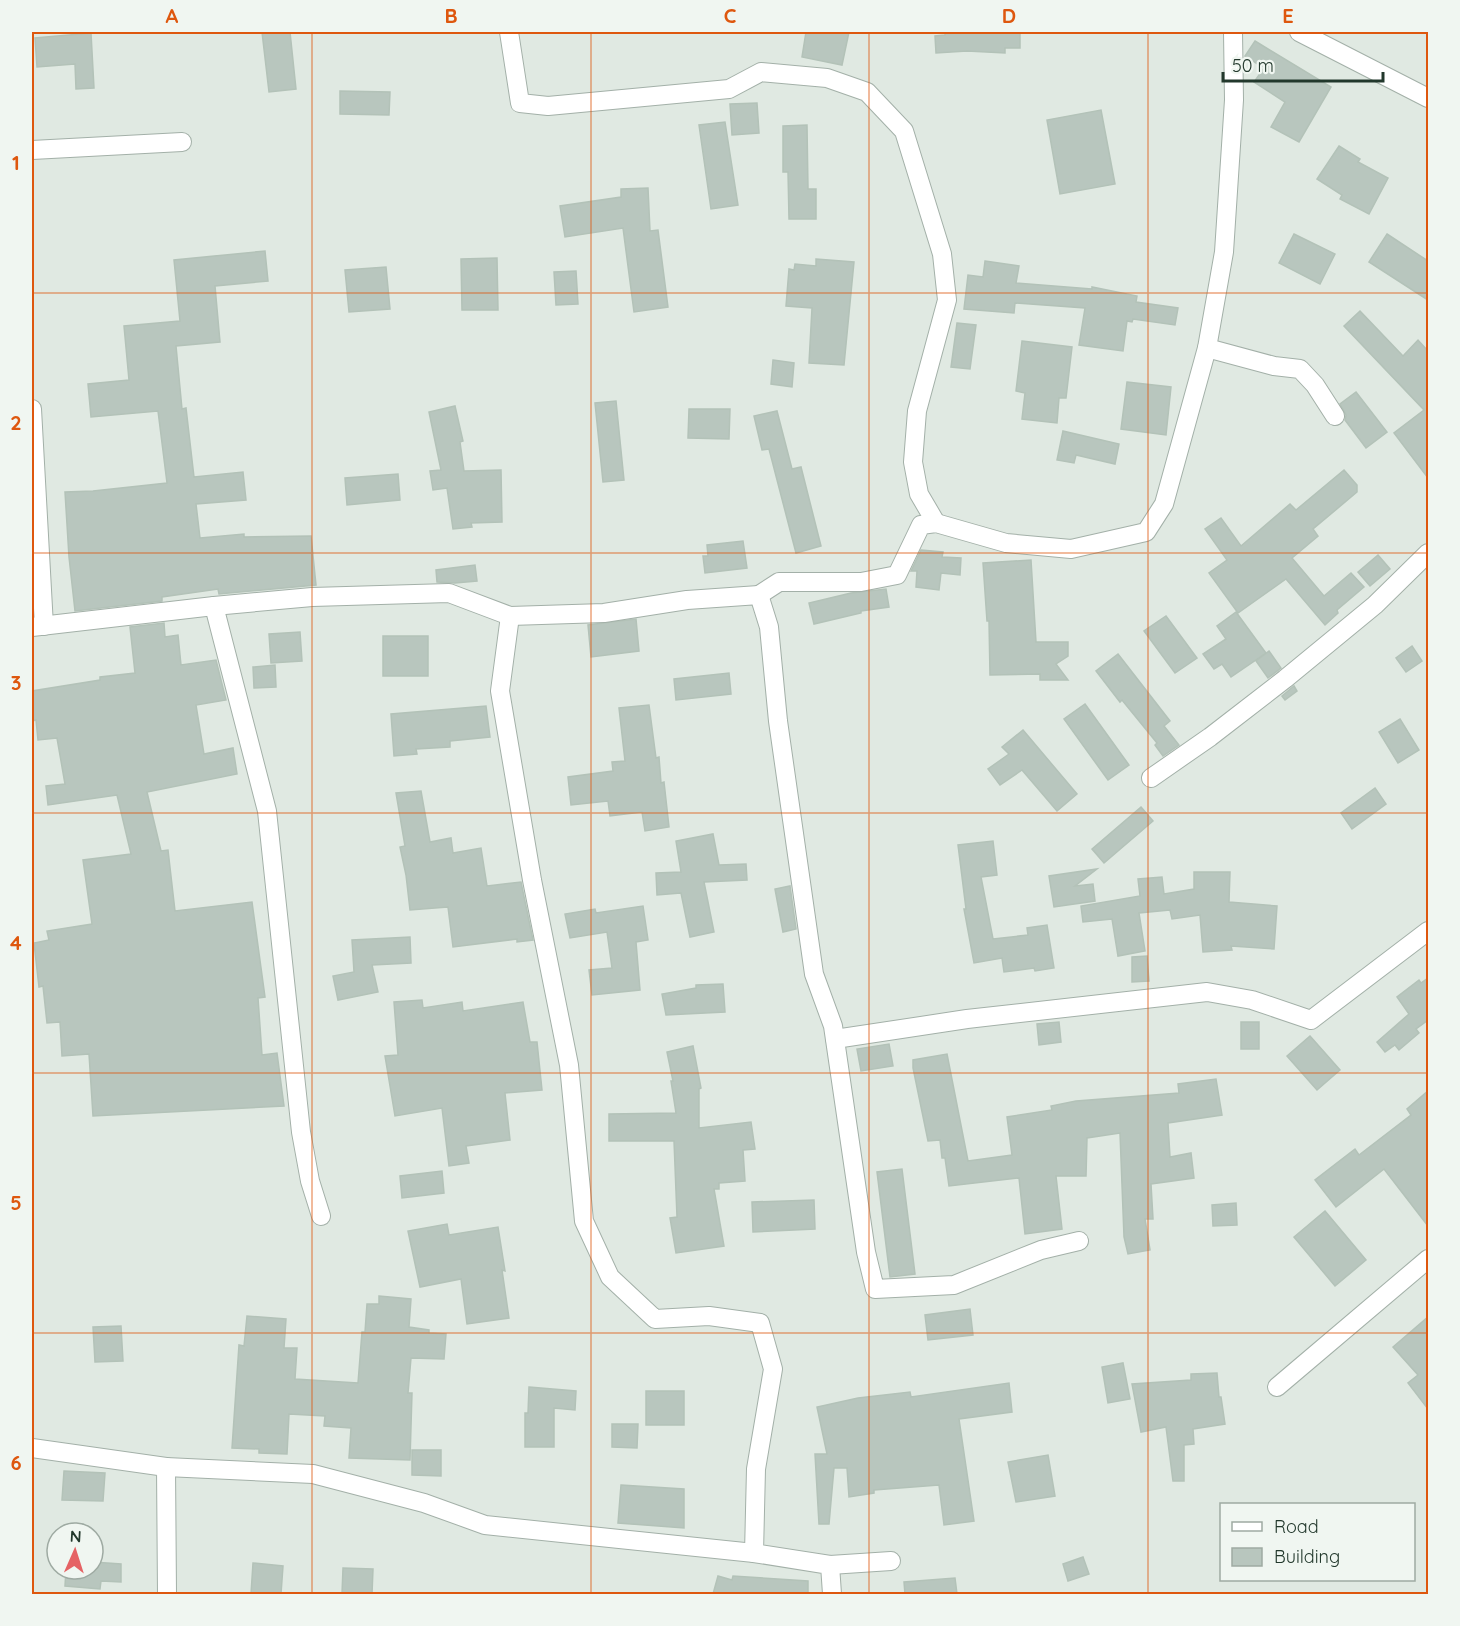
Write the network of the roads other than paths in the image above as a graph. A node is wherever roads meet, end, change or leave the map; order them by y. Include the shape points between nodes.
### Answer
1 (509, 32) edge
2 (1233, 32) edge
3 (1299, 32) edge
4 (1428, 98) edge
5 (182, 141) dead end
6 (32, 150) edge
7 (1207, 348) junction
8 (32, 409) edge
9 (1335, 416) dead end
10 (936, 523) junction
11 (1428, 553) edge
12 (759, 595) junction
13 (214, 606) junction
14 (510, 616) junction
15 (38, 626) edge
16 (1151, 778) dead end
17 (1428, 931) edge
18 (835, 1039) junction
19 (321, 1216) dead end
20 (1079, 1241) dead end
21 (1428, 1259) edge
22 (1277, 1387) dead end
23 (32, 1448) edge
24 (166, 1467) junction
25 (754, 1553) junction
26 (891, 1561) dead end
27 (830, 1565) junction
28 (167, 1594) edge
29 (832, 1594) edge

1 - 10 street via 520,103 548,106 729,89 761,72 827,78 867,92 904,131 942,254 947,300 917,411 913,462 919,494
2 - 7 street via 1234,100 1224,252
3 - 4 street
5 - 6 street
7 - 9 street via 1300,369
7 - 10 street via 1164,504 1146,532 1071,549 1006,543
8 - 15 street
10 - 12 street via 921,525 897,575 861,582 779,582
11 - 16 street via 1375,605 1294,672
12 - 14 street via 687,600 604,613
12 - 18 street via 769,627 778,721 814,974
13 - 14 street via 312,597 449,593
13 - 15 street
13 - 19 street via 267,811 301,1132
14 - 25 street via 500,691 569,1065 584,1221 609,1277 655,1319 709,1316 760,1323 773,1369 756,1469
17 - 18 street via 1311,1020 1252,1000 1207,992 967,1019
18 - 20 street via 866,1252 875,1289 954,1285 1041,1250
21 - 22 street
23 - 24 street
24 - 25 street via 313,1474 424,1503 485,1525
24 - 28 street
25 - 27 street
26 - 27 street
27 - 29 street

